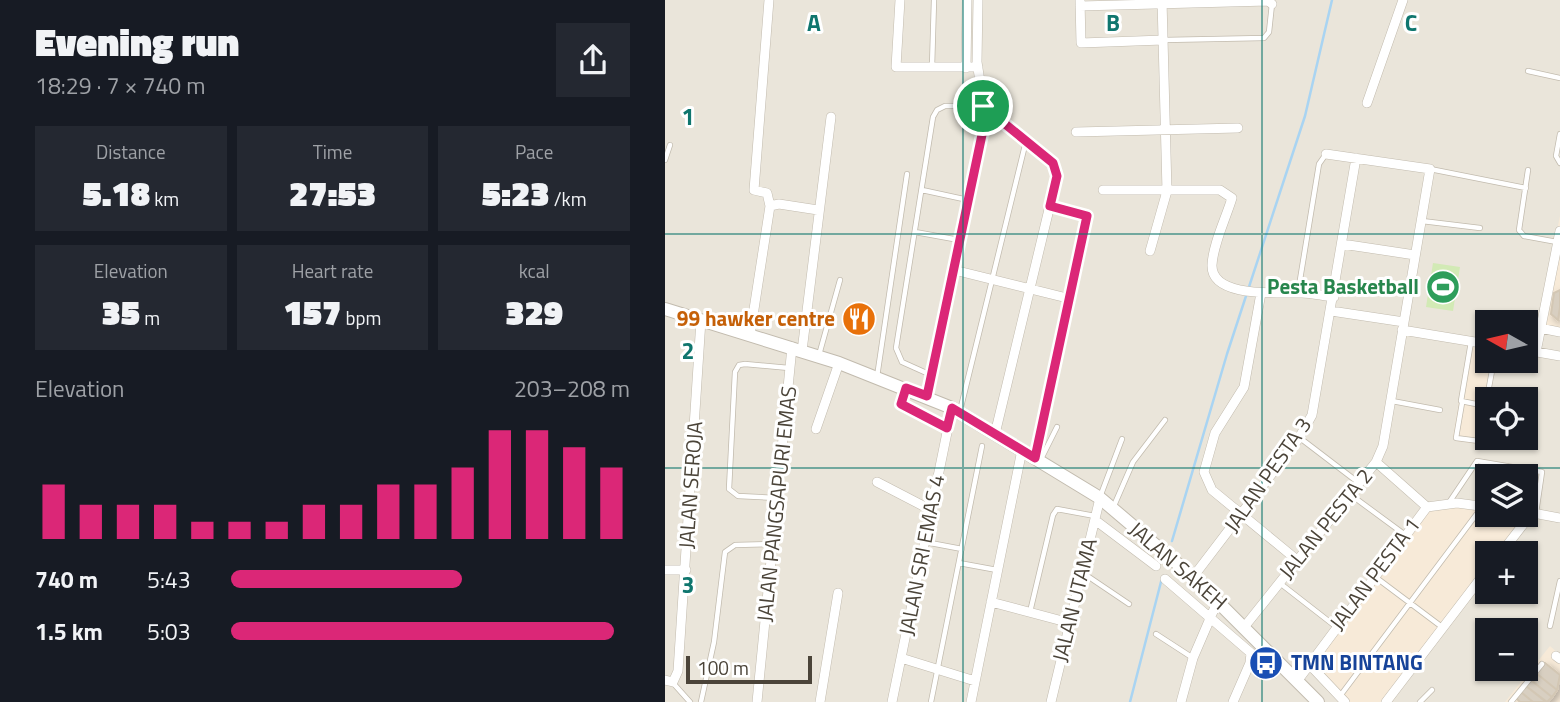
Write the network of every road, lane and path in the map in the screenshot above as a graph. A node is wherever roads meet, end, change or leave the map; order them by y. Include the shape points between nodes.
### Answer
1 (769, 0) edge
2 (899, 0) edge
3 (934, 0) edge
4 (967, 0) edge
5 (978, 0) edge
6 (1403, 0) edge
7 (1080, 3) edge
8 (1123, 3) edge
9 (1162, 3) edge
10 (1272, 5) joint
11 (1163, 40) junction
12 (978, 67) junction
13 (932, 68) junction
14 (965, 68) junction
15 (1528, 71) dead end
16 (1560, 78) edge
17 (1367, 103) dead end
18 (983, 106) junction
19 (831, 117) dead end
20 (1238, 128) dead end
21 (1166, 130) junction
22 (1076, 132) dead end
23 (1560, 134) edge
24 (1027, 140) junction
25 (670, 145) dead end
26 (1326, 154) joint
27 (1356, 158) junction
28 (665, 160) edge
29 (1560, 163) edge
30 (1430, 169) junction
31 (1528, 170) dead end
32 (907, 174) dead end
33 (1525, 188) junction
34 (922, 190) junction
35 (1103, 190) dead end
36 (1167, 191) junction
37 (968, 200) junction
38 (771, 206) junction
39 (1050, 206) junction
40 (818, 210) junction
41 (1421, 221) junction
42 (1480, 228) dead end
43 (915, 232) junction
44 (1560, 232) edge
45 (960, 240) junction
46 (1558, 242) junction
47 (1342, 244) junction
48 (1150, 251) dead end
49 (1415, 255) junction
50 (954, 270) junction
51 (992, 279) junction
52 (841, 280) dead end
53 (1030, 289) junction
54 (1252, 292) junction
55 (1297, 293) junction
56 (1333, 298) junction
57 (1071, 299) junction
58 (665, 309) edge
59 (1331, 311) junction
60 (701, 320) junction
61 (1403, 326) junction
62 (1540, 328) junction
63 (1560, 332) edge
64 (1538, 333) edge
65 (750, 335) junction
66 (1471, 341) junction
67 (1475, 342) edge
68 (797, 349) junction
69 (1538, 352) edge
70 (818, 356) junction
71 (1560, 356) edge
72 (839, 363) junction
73 (790, 368) junction
74 (932, 375) junction
75 (877, 377) junction
76 (906, 388) junction
77 (927, 396) junction
78 (1391, 401) junction
79 (1462, 403) junction
80 (1475, 405) edge
81 (955, 410) junction
82 (1440, 410) dead end
83 (1165, 420) dead end
84 (1057, 427) dead end
85 (947, 428) junction
86 (816, 429) dead end
87 (995, 434) junction
88 (1299, 438) junction
89 (1122, 439) dead end
90 (1475, 442) edge
91 (982, 446) dead end
92 (1021, 450) junction
93 (1038, 460) junction
94 (1376, 462) junction
95 (1495, 464) edge
96 (1538, 471) edge
97 (877, 482) dead end
98 (1359, 484) junction
99 (1538, 487) edge
100 (1350, 495) junction
101 (778, 498) junction
102 (1100, 499) junction
103 (1447, 505) junction
104 (1475, 505) edge
105 (1427, 507) junction
106 (1112, 509) junction
107 (931, 510) junction
108 (1242, 513) junction
109 (1538, 514) edge
110 (1560, 517) edge
111 (1095, 518) junction
112 (1475, 518) edge
113 (1520, 527) edge
114 (1404, 534) junction
115 (924, 541) junction
116 (1509, 541) edge
117 (773, 544) junction
118 (962, 549) junction
119 (1297, 560) junction
120 (959, 563) junction
121 (1156, 566) dead end
122 (665, 570) edge
123 (686, 570) junction
124 (997, 570) junction
125 (1082, 572) junction
126 (1373, 576) junction
127 (1193, 577) junction
128 (1165, 579) dead end
129 (1560, 581) edge
130 (1280, 582) junction
131 (1475, 586) edge
132 (838, 593) dead end
133 (1218, 600) junction
134 (1409, 601) junction
135 (991, 602) junction
136 (1129, 604) dead end
137 (1029, 613) junction
138 (1210, 618) junction
139 (1070, 623) junction
140 (1245, 626) junction
141 (1335, 626) junction
142 (1551, 626) dead end
143 (1443, 628) junction
144 (1157, 634) dead end
145 (901, 658) junction
146 (1193, 658) junction
147 (1309, 664) junction
148 (1542, 664) dead end
149 (937, 669) junction
150 (1298, 680) junction
151 (669, 681) edge
152 (975, 681) junction
153 (1432, 690) dead end
154 (1342, 699) edge
155 (690, 702) edge
156 (701, 702) edge
157 (757, 702) edge
158 (820, 702) edge
159 (892, 702) edge
160 (930, 702) edge
161 (971, 702) edge
162 (1051, 702) edge
163 (1181, 702) edge
164 (1233, 702) edge
165 (1318, 702) edge
166 (1386, 702) edge
167 (1420, 702) edge
168 (1511, 702) edge

1 - 38 street via 754,190 767,193
2 - 13 street via 896,65
3 - 13 lane
4 - 14 street
5 - 12 street
6 - 17 street
7 - 8 street
7 - 11 street via 1081,43
8 - 9 street
9 - 10 street via 1268,1
9 - 11 street
10 - 11 lane via 1264,38
11 - 21 street
12 - 14 street
12 - 18 street
13 - 14 street
15 - 16 lane
18 - 24 street
18 - 34 lane via 937,110
18 - 37 street via 983,130
19 - 40 street, JALAN PANGSAPURI EMAS
20 - 21 street
21 - 22 street
21 - 36 street
23 - 29 lane via 1556,156
24 - 39 street via 1056,169
24 - 51 lane
25 - 28 lane
26 - 27 street
26 - 55 lane via 1319,164
27 - 30 street
27 - 47 street, JALAN PESTA 3
30 - 33 lane
30 - 41 street, JALAN PESTA 2
31 - 33 lane
32 - 75 lane
33 - 46 lane via 1521,234
34 - 37 lane
34 - 43 lane
35 - 36 street
36 - 48 street
36 - 54 street via 1228,192 1232,198 1212,269 1223,283
37 - 45 street
38 - 40 street
38 - 65 street
39 - 53 street
39 - 57 lane via 1087,216
40 - 68 street, JALAN PANGSAPURI EMAS
41 - 42 lane
41 - 49 street, JALAN PESTA 2
43 - 45 lane
43 - 74 lane via 896,348 902,362
44 - 46 street
45 - 50 street
46 - 62 street
47 - 49 street
47 - 56 street, JALAN PESTA 3
49 - 61 street, JALAN PESTA 2
50 - 51 street
50 - 74 street
51 - 53 street
51 - 81 lane
52 - 70 lane
53 - 57 street
53 - 87 street
54 - 55 street
54 - 108 street via 1244,387 1215,433 1203,472 1212,490
55 - 56 street
56 - 59 street, JALAN PESTA 3
57 - 93 lane
58 - 60 street, JALAN SAKEH
59 - 61 street
59 - 88 street, JALAN PESTA 3 via 1312,415
60 - 65 street, JALAN SAKEH
60 - 123 street, JALAN SEROJA
61 - 66 street
61 - 78 street, JALAN PESTA 2
62 - 63 street
62 - 64 street
65 - 68 street, JALAN SAKEH
66 - 67 street
66 - 79 lane
68 - 70 street, JALAN SAKEH
68 - 73 street, JALAN PANGSAPURI EMAS
69 - 71 street
70 - 72 street, JALAN SAKEH
72 - 75 street, JALAN SAKEH
72 - 86 street
73 - 101 street, JALAN PANGSAPURI EMAS
73 - 101 lane via 745,364 735,372 729,489 738,496
74 - 77 street
75 - 76 street, JALAN SAKEH
76 - 77 street, JALAN SAKEH
76 - 85 street via 903,406
77 - 81 street, JALAN SAKEH
78 - 82 lane
78 - 94 street, JALAN PESTA 2
79 - 80 lane
79 - 90 lane via 1456,438
81 - 85 street, JALAN SRI EMAS 4
81 - 87 street, JALAN SAKEH
83 - 106 lane via 1133,462
84 - 93 lane
85 - 107 street, JALAN SRI EMAS 4
87 - 92 street, JALAN SAKEH
88 - 98 lane
88 - 108 street, JALAN PESTA 3
89 - 102 lane
91 - 118 lane
92 - 93 street, JALAN SAKEH
92 - 124 street
93 - 102 street, JALAN SAKEH
94 - 98 street, JALAN PESTA 2
94 - 105 street, JALAN PESTA 1
95 - 103 lane via 1477,461
96 - 99 lane via 1542,472
97 - 107 street
98 - 100 street, JALAN PESTA 2
100 - 114 lane
100 - 119 street, JALAN PESTA 2
101 - 117 street, JALAN PANGSAPURI EMAS
102 - 106 street, JALAN SAKEH
102 - 111 street, JALAN UTAMA
103 - 104 street
103 - 105 street
105 - 114 street, JALAN PESTA 1
106 - 127 street, JALAN SAKEH
107 - 115 street, JALAN SRI EMAS 4
108 - 119 street
108 - 127 street, JALAN PESTA 3
109 - 110 street
111 - 121 street
111 - 125 street, JALAN UTAMA
111 - 137 lane via 1057,509
112 - 134 lane
113 - 116 street
114 - 126 street, JALAN PESTA 1
115 - 118 lane
115 - 145 street, JALAN SRI EMAS 4
117 - 156 lane via 735,545 725,552
117 - 157 street, JALAN PANGSAPURI EMAS
118 - 120 lane
119 - 130 street, JALAN PESTA 2
120 - 124 lane
120 - 149 lane
122 - 123 street
123 - 151 street, JALAN SEROJA via 678,671
124 - 135 street
125 - 136 lane
125 - 139 street, JALAN UTAMA
126 - 134 lane
126 - 141 street, JALAN PESTA 1
127 - 133 street, JALAN SAKEH
128 - 138 street
129 - 142 lane
130 - 140 street, JALAN PESTA 2
130 - 141 lane
131 - 143 street
132 - 158 street
133 - 138 street
133 - 140 street, JALAN SAKEH
134 - 143 lane
134 - 154 lane
135 - 137 street
135 - 152 street
137 - 139 street
138 - 146 street
138 - 164 street via 1251,653
139 - 162 street, JALAN UTAMA
140 - 150 street, JALAN SAKEH
141 - 147 street, JALAN PESTA 1
143 - 166 street
144 - 146 lane
145 - 149 street
145 - 159 street, JALAN SRI EMAS 4
146 - 163 street
147 - 150 street, JALAN PESTA 1
147 - 154 street
148 - 168 lane
149 - 152 street
149 - 160 lane
150 - 165 street, JALAN SAKEH
151 - 155 lane
152 - 161 street
153 - 167 lane

